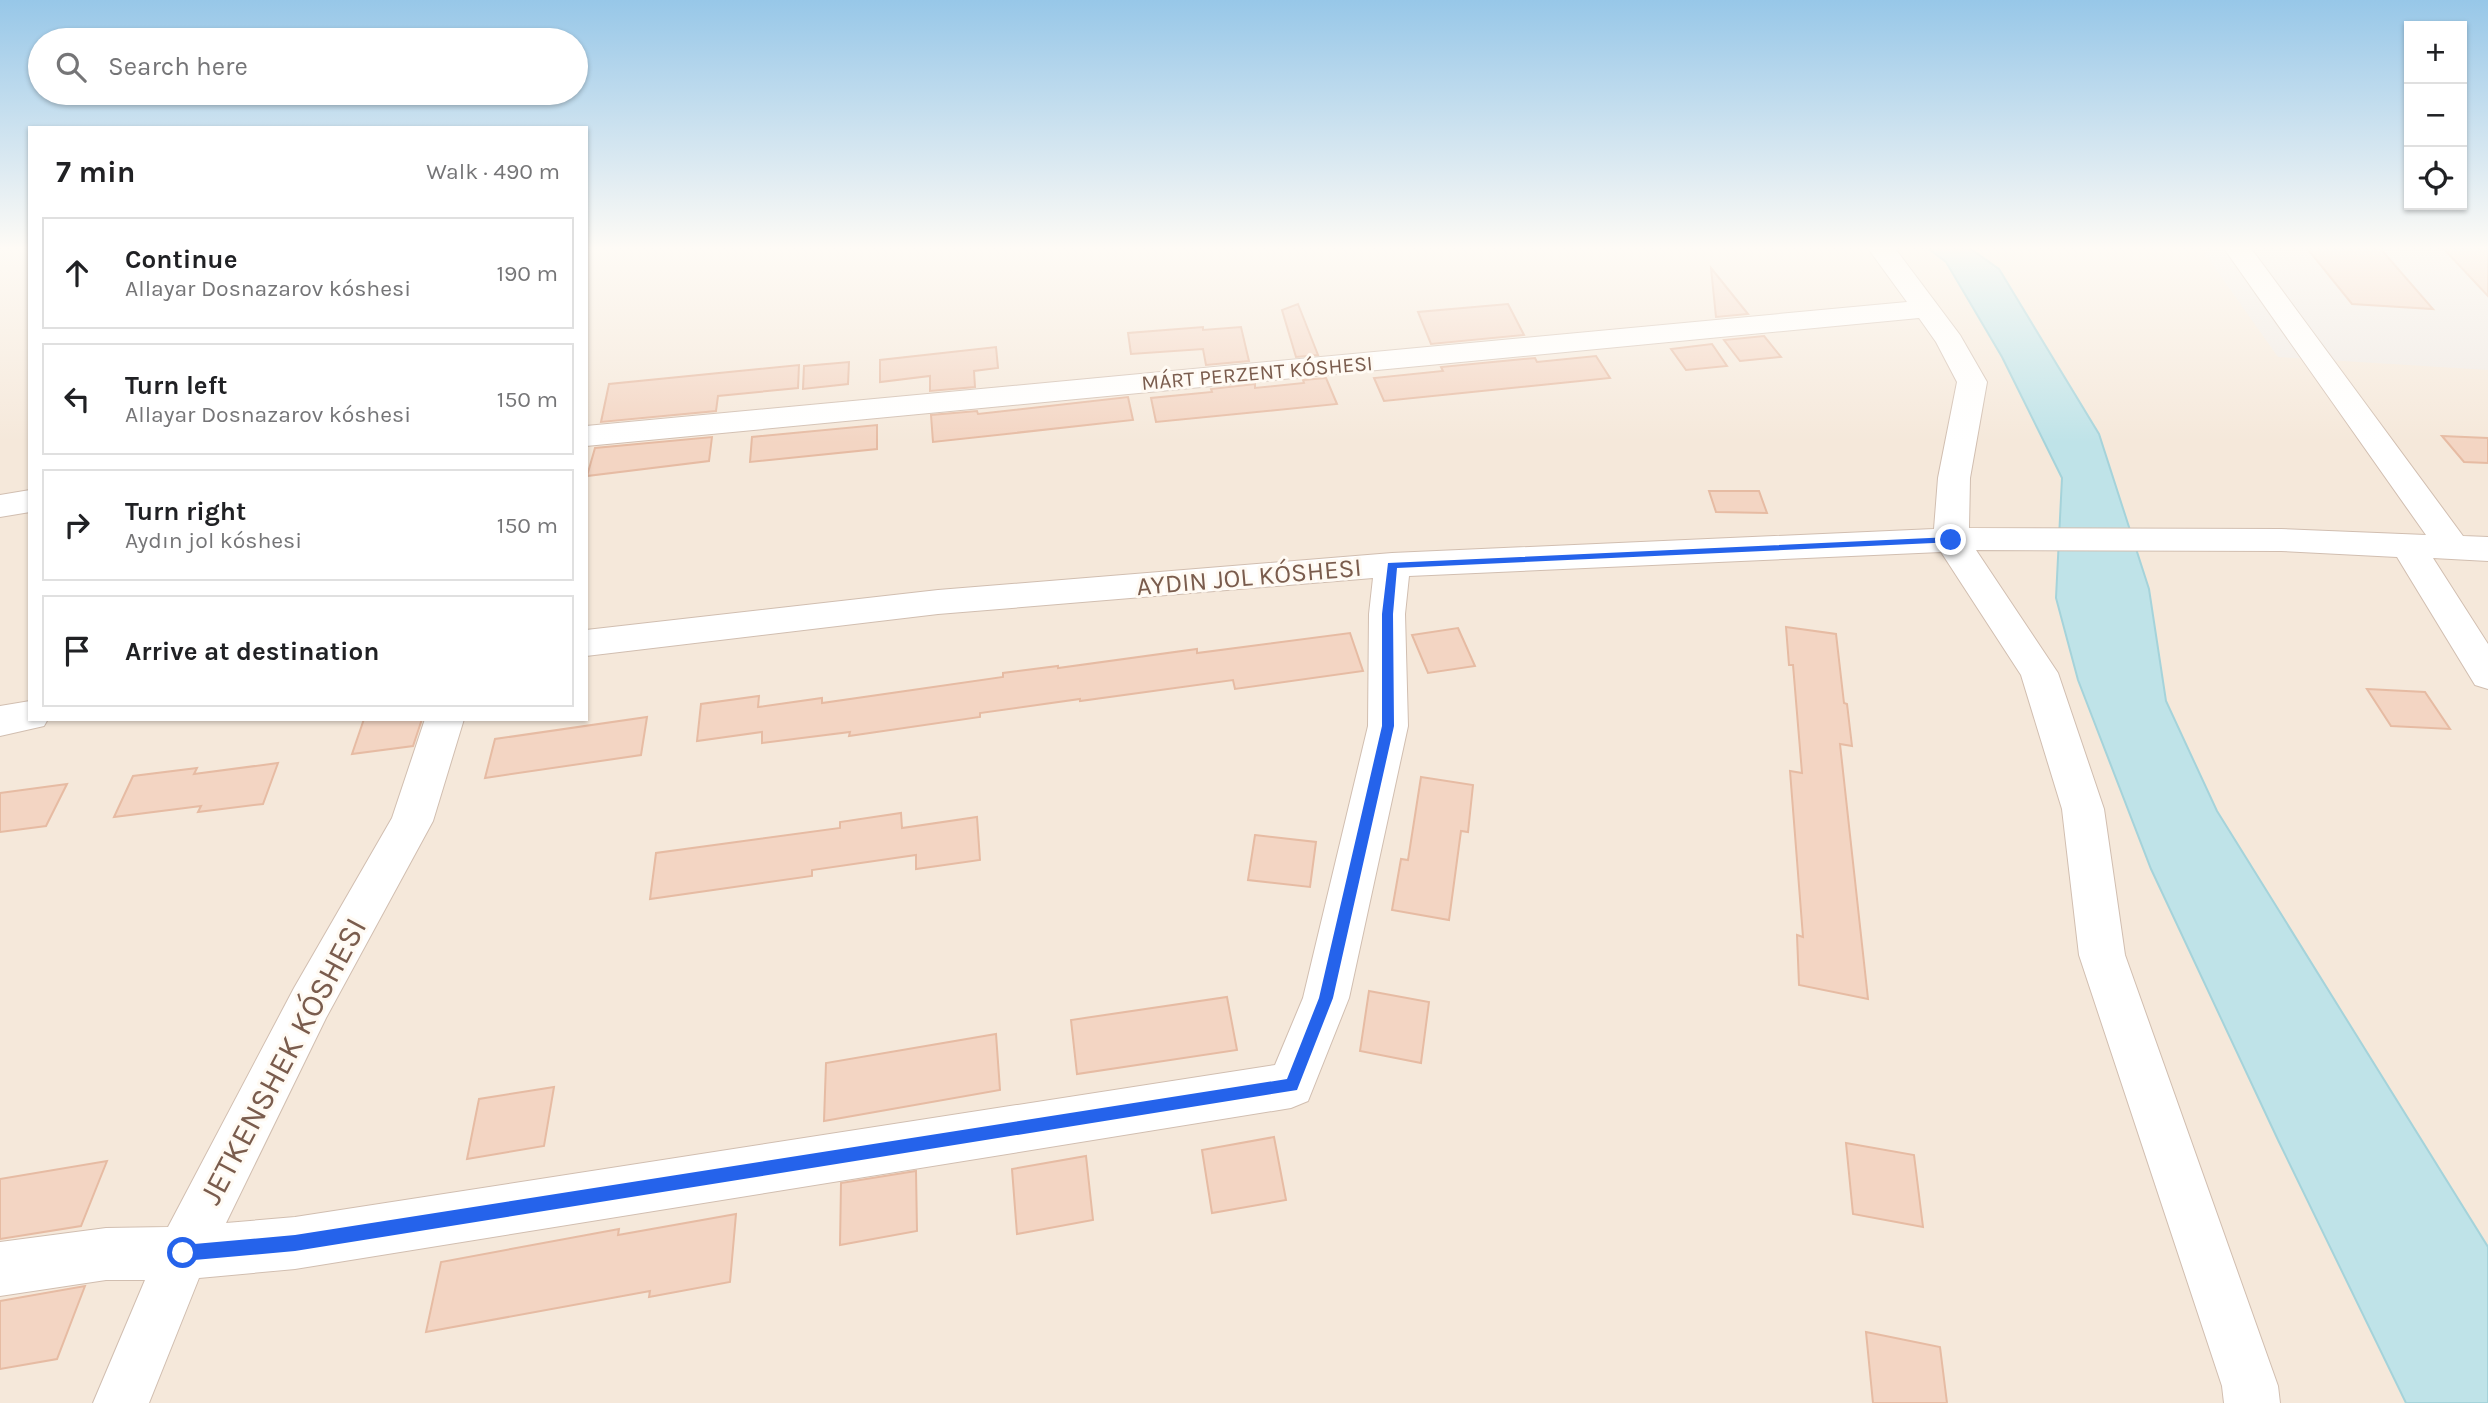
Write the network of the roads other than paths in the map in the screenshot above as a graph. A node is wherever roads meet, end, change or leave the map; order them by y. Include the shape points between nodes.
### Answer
1 (1890, 312) edge
2 (1929, 312) edge
3 (2283, 312) edge
4 (588, 436) edge
5 (28, 501) edge
6 (0, 506) edge
7 (1951, 540) junction
8 (2407, 545) junction
9 (2453, 547) junction
10 (2488, 549) edge
11 (1392, 565) junction
12 (588, 642) edge
13 (2488, 675) edge
14 (28, 716) edge
15 (0, 720) edge
16 (444, 721) edge
17 (183, 1253) junction
18 (0, 1269) edge
19 (121, 1403) edge
20 (2252, 1403) edge

1 - 4 street, MÁRT PERZENT KÓSHESI
2 - 7 street via 1972,382 1954,478
3 - 9 street
5 - 6 street
7 - 8 street via 2281,540
7 - 11 street
7 - 20 street via 2039,673 2083,810 2102,955 2250,1386
8 - 9 street
8 - 13 street
9 - 10 street
11 - 12 street via 938,602
11 - 17 street via 1387,614 1388,726 1326,998 1292,1085 295,1243
14 - 15 street
16 - 17 street, JETKENSHEK KÓSHESI via 412,821 310,1003
17 - 18 street via 106,1254
17 - 19 street, JETKENSHEK KÓSHESI

